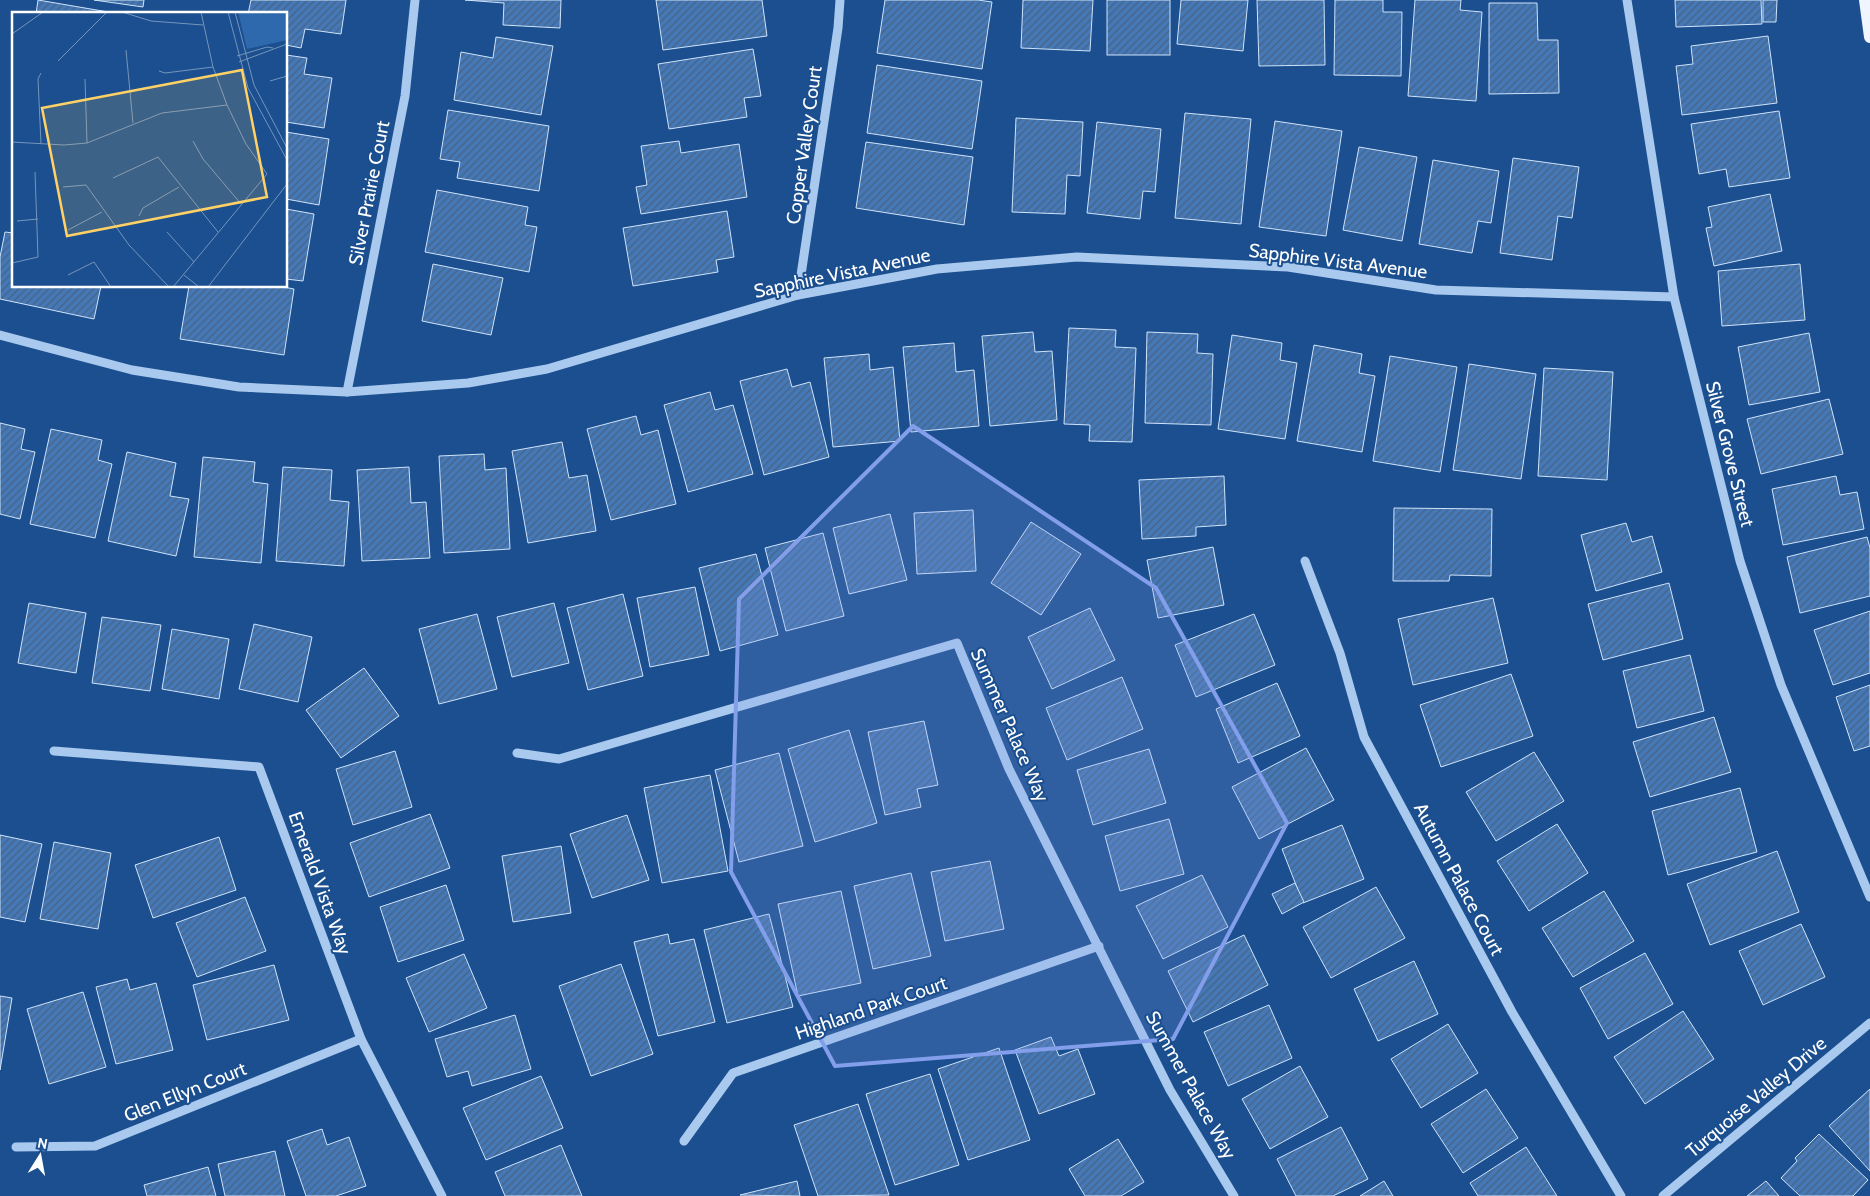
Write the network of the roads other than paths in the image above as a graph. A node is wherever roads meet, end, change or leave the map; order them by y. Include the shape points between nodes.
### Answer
1 (415, 0) edge
2 (840, 0) edge
3 (1627, 0) edge
4 (1865, 0) edge
5 (1870, 37) edge
6 (798, 295) junction
7 (1674, 298) junction
8 (0, 335) edge
9 (347, 392) junction
10 (1305, 561) dead end
11 (54, 751) dead end
12 (516, 753) dead end
13 (1870, 896) edge
14 (1099, 946) junction
15 (1870, 1023) edge
16 (361, 1038) junction
17 (684, 1141) dead end
18 (16, 1147) dead end
19 (442, 1196) edge
20 (1234, 1196) edge
21 (1621, 1196) edge
22 (1663, 1196) edge

1 - 9 street, Silver Prairie Court via 405,96
2 - 6 street, Copper Valley Court
3 - 7 street, Silver Grove Street
4 - 5 main road
6 - 7 street, Sapphire Vista Avenue via 936,268 1077,257 1288,267 1436,290
6 - 9 street, Sapphire Vista Avenue via 547,369 468,383
7 - 13 street, Silver Grove Street via 1743,571 1780,685
8 - 9 street, Sapphire Vista Avenue via 132,370 239,387
10 - 21 street, Autumn Palace Court via 1340,653 1364,737 1512,1012
11 - 16 street, Emerald Vista Way via 259,767
12 - 14 street, Summer Palace Way via 559,759 957,643 1009,769
14 - 17 street, Highland Park Court via 733,1072
14 - 20 street, Summer Palace Way via 1170,1090
15 - 22 street, Turquoise Valley Drive
16 - 18 street, Glen Ellyn Court via 94,1146
16 - 19 street, Emerald Vista Way

